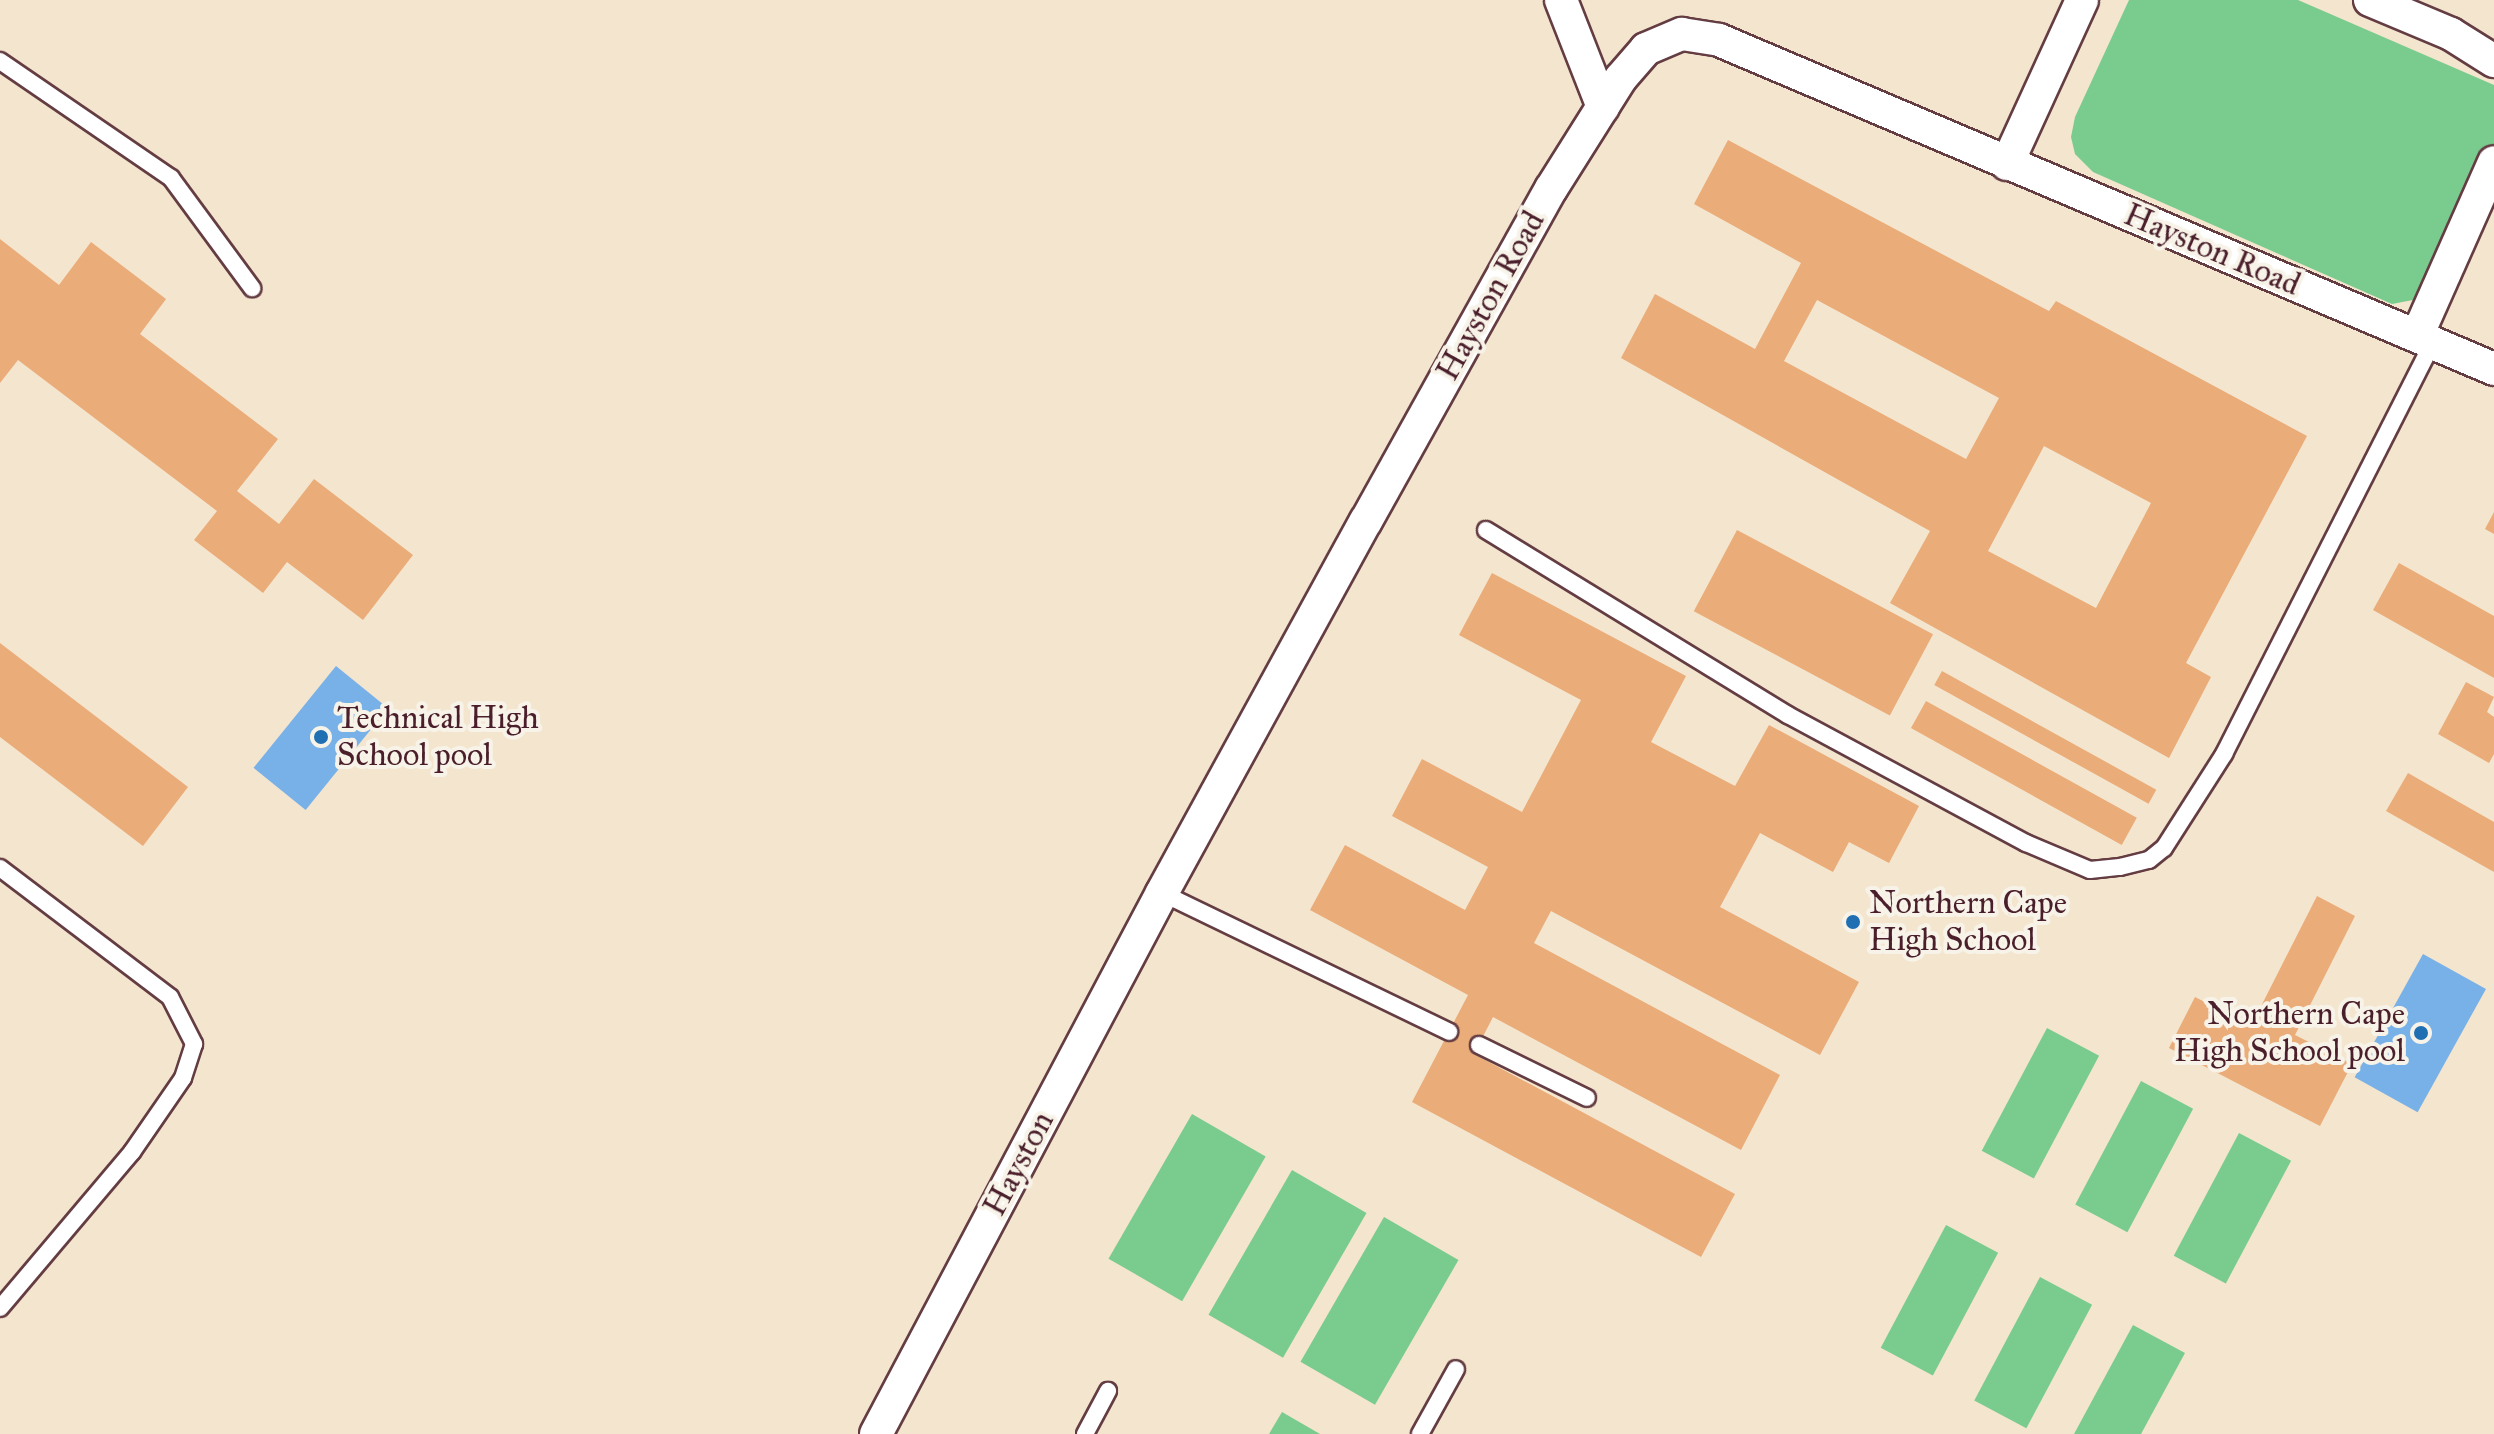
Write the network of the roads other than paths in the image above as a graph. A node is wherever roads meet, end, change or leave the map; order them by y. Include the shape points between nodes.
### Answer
1 (1561, 0) edge
2 (2082, 0) edge
3 (2370, 0) edge
4 (0, 61) edge
5 (2494, 61) edge
6 (1603, 107) junction
7 (2494, 162) edge
8 (2007, 164) junction
9 (252, 288) dead end
10 (2425, 339) junction
11 (2494, 369) edge
12 (1486, 530) dead end
13 (0, 868) edge
14 (1162, 893) junction
15 (1449, 1032) dead end
16 (1479, 1045) dead end
17 (1587, 1098) dead end
18 (0, 1308) edge
19 (1456, 1369) dead end
20 (1108, 1391) dead end
21 (876, 1434) edge
22 (1085, 1434) edge
23 (1420, 1434) edge

1 - 6 street
2 - 8 street
3 - 5 street via 2451,34
4 - 9 lane via 171,178
6 - 8 street, Hayston Road via 1646,49 1682,34 1702,35
6 - 14 street, Hayston Road via 1551,189
7 - 10 street
8 - 10 street, Hayston Road
10 - 11 street, Hayston Road
10 - 12 lane via 2224,754 2164,848 2149,860 2120,867 2090,870 2026,843 1788,715
13 - 18 lane via 170,997 194,1044 183,1078 141,1141
14 - 15 lane
14 - 21 street, Hayston
16 - 17 lane
19 - 23 lane
20 - 22 lane

